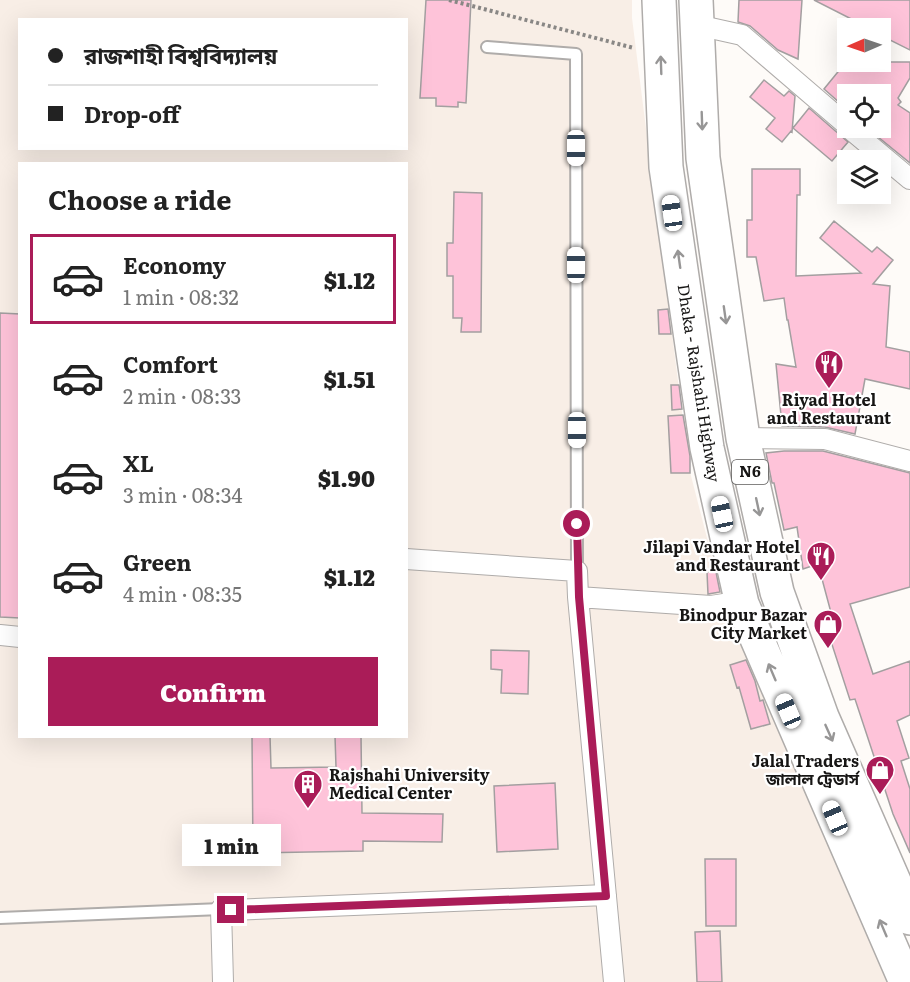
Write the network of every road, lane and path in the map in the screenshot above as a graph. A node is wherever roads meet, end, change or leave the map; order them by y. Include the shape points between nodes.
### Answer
1 (449, 0) edge
2 (659, 0) edge
3 (697, 13) edge
4 (487, 47) dead end
5 (661, 55) junction
6 (837, 117) edge
7 (861, 138) edge
8 (910, 179) edge
9 (743, 438) junction
10 (910, 461) edge
11 (408, 559) edge
12 (577, 571) junction
13 (579, 597) junction
14 (742, 604) junction
15 (0, 635) edge
16 (18, 637) edge
17 (606, 896) junction
18 (226, 909) junction
19 (0, 918) edge
20 (910, 918) edge
21 (905, 971) edge
22 (223, 982) edge
23 (614, 982) edge

1 - 5 path
2 - 5 highway, Dhaka - Rajshahi Highway / N6
3 - 6 street via 742,35
3 -> 9 highway, N6 via 703,158
4 - 12 lane via 576,54
14 -> 5 highway, Dhaka - Rajshahi Highway / N6 via 707,448 679,260 666,166
7 - 8 street
9 - 10 street via 825,439
9 -> 20 highway, N6 via 777,592 822,717
11 - 12 street
12 - 13 street
13 - 14 street via 711,606
13 - 17 street
21 -> 14 highway, Dhaka - Rajshahi Highway / N6
15 - 16 street
17 - 18 street
17 - 23 street
18 - 19 lane
18 - 22 street

